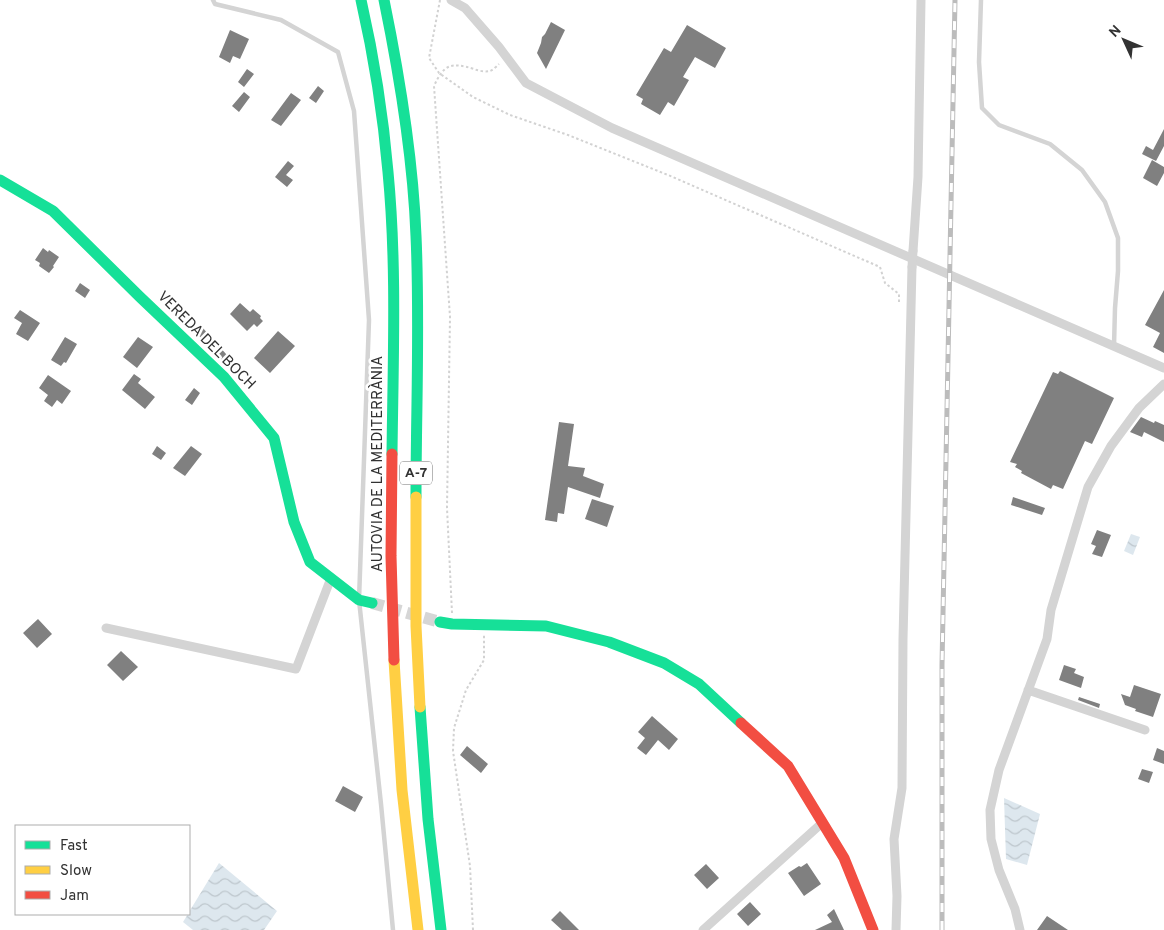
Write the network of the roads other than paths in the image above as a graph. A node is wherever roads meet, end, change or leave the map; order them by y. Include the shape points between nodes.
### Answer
1 (213, 0) edge
2 (361, 0) edge
3 (384, 0) edge
4 (451, 0) edge
5 (920, 0) edge
6 (981, 0) edge
7 (0, 180) edge
8 (1114, 346) junction
9 (1164, 368) edge
10 (1164, 384) edge
11 (330, 578) junction
12 (359, 600) junction
13 (372, 602) tunnel mouth
14 (440, 622) tunnel mouth
15 (106, 628) dead end
16 (1028, 690) junction
17 (1145, 730) dead end
18 (822, 823) junction
19 (393, 930) edge
20 (418, 930) edge
21 (442, 930) edge
22 (703, 930) edge
23 (873, 930) edge
24 (896, 930) edge
25 (1020, 930) edge

1 - 12 lane via 215,4 281,20 338,52 354,111 369,320
2 - 20 main road, AUTOVIA DE LA MEDITERRÀNIA / A-7 via 382,114 392,231 393,640 402,792
3 - 21 main road, A-7 via 405,115 416,236 416,626 428,819
4 - 8 street via 465,8 526,83 612,128
5 - 24 street, bridge via 902,788 894,839
6 - 8 lane via 979,62 982,108 999,125 1050,144 1082,170 1105,202 1118,238
7 - 11 main road, VEREDA DEL BOCH via 54,211 231,385 274,438 294,522 310,562
8 - 9 street
10 - 16 street via 1139,408 1111,446 1088,487 1051,610 1047,639
11 - 12 main road, VEREDA DEL BOCH
11 - 15 street via 296,670
12 - 13 main road, VEREDA DEL BOCH
12 - 19 lane
14 - 18 main road via 546,626 609,642 664,663 699,684 788,766
16 - 17 street
16 - 25 street via 999,770 990,810 991,839
18 - 22 street
18 - 23 main road via 844,858

